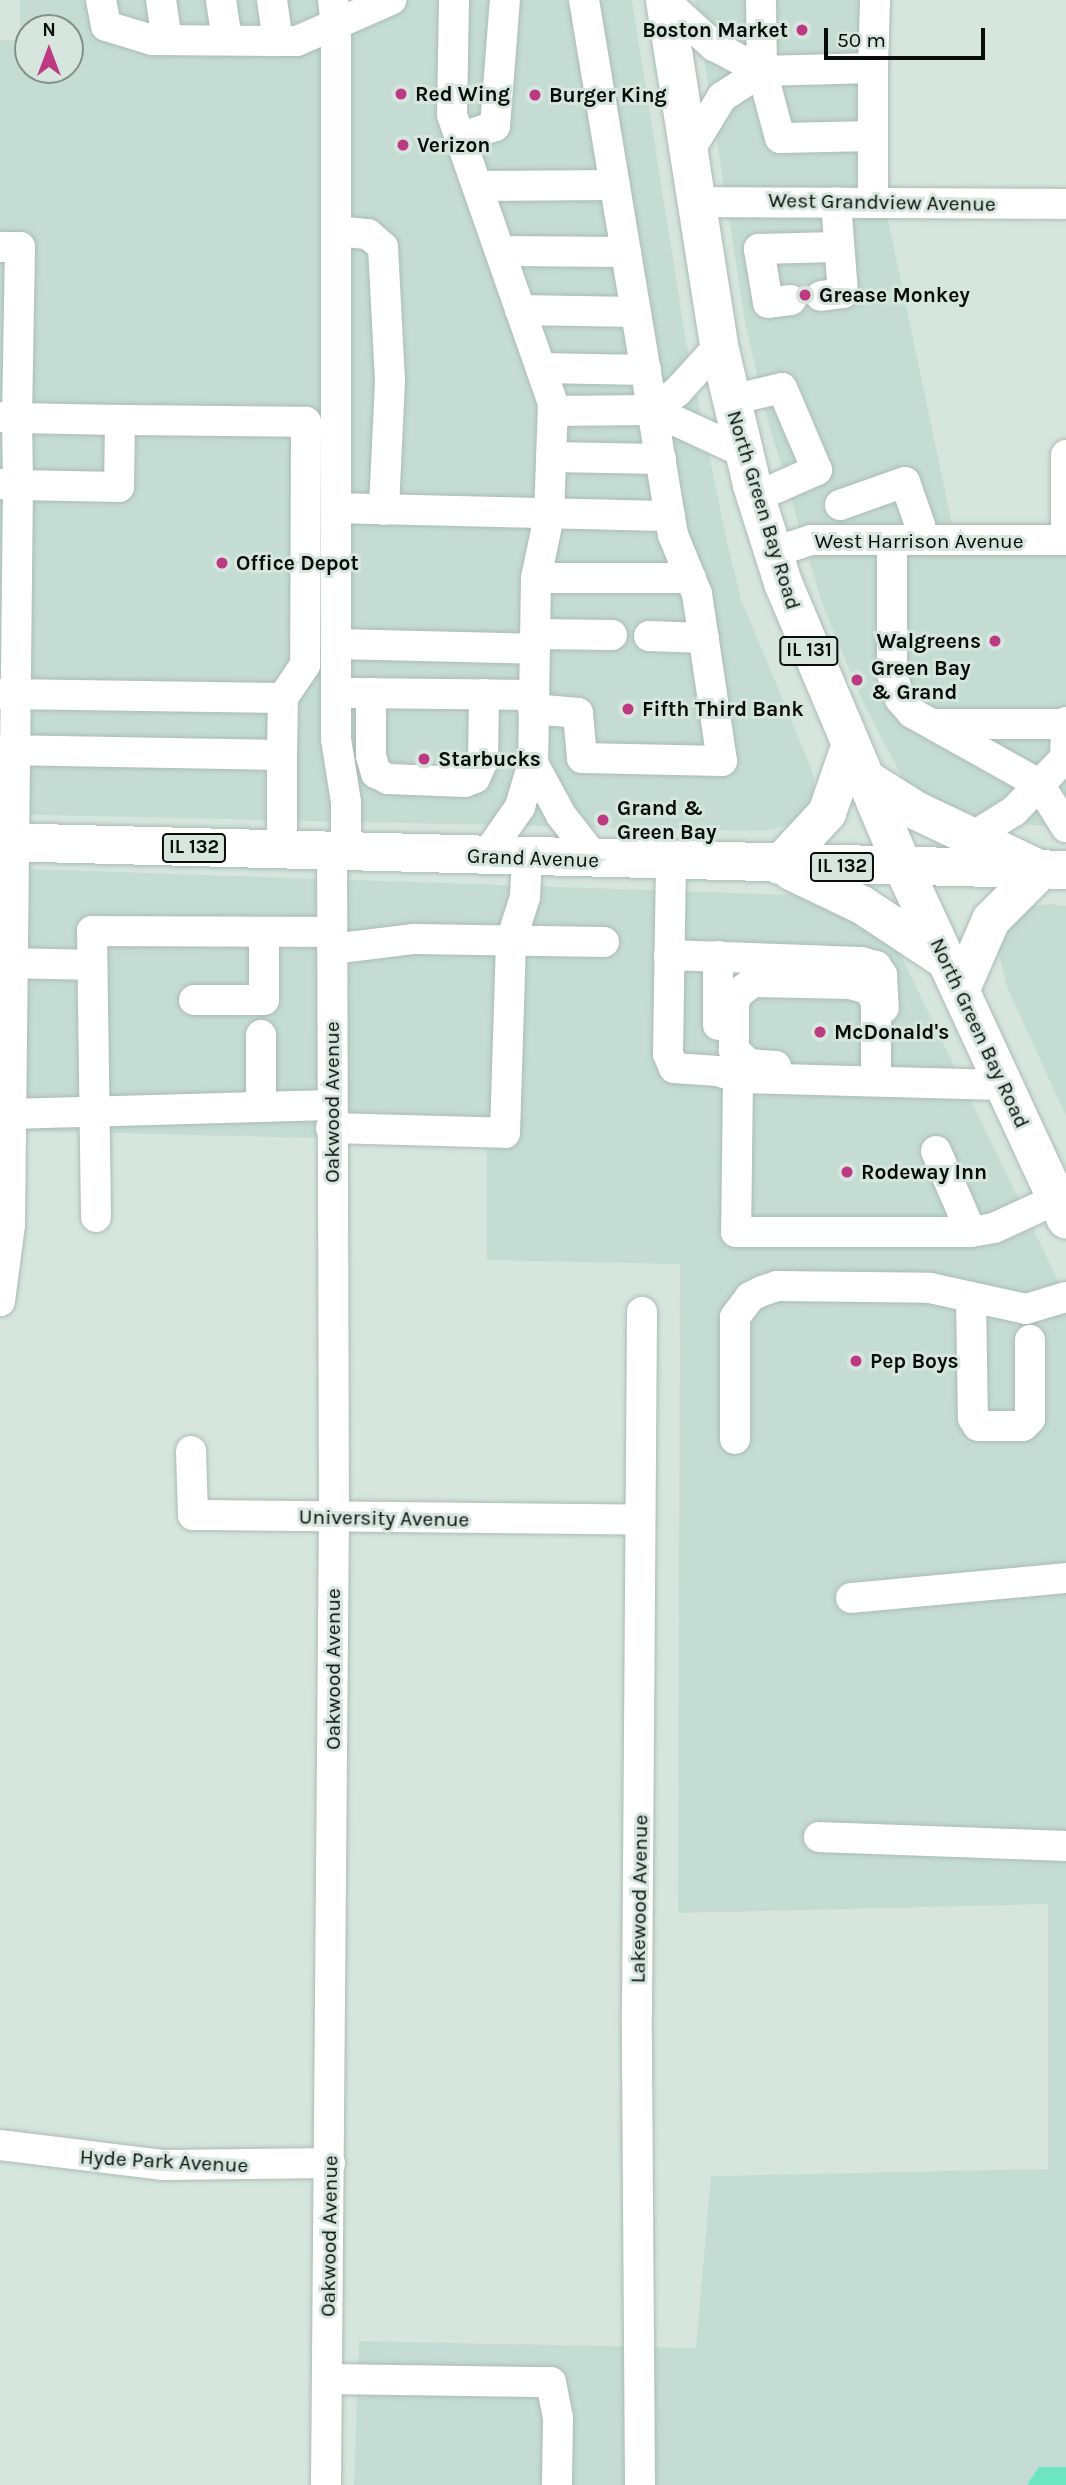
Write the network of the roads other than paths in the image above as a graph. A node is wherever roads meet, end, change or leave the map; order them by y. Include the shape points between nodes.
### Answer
1 (161, 0) edge
2 (221, 0) edge
3 (272, 0) edge
4 (391, 0) edge
5 (454, 0) edge
6 (505, 0) edge
7 (584, 0) edge
8 (761, 0) edge
9 (875, 0) edge
10 (665, 1) edge
11 (104, 13) edge
12 (335, 13) edge
13 (167, 40) junction
14 (228, 40) junction
15 (278, 41) junction
16 (873, 68) junction
17 (762, 71) junction
18 (873, 136) junction
19 (460, 138) junction
20 (689, 151) junction
21 (615, 185) junction
22 (477, 186) junction
23 (697, 202) junction
24 (836, 202) junction
25 (873, 203) junction
26 (1066, 204) edge
27 (337, 231) junction
28 (0, 247) edge
29 (836, 247) junction
30 (500, 251) junction
31 (626, 252) junction
32 (821, 296) dead end
33 (791, 300) dead end
34 (520, 310) junction
35 (636, 312) junction
36 (719, 346) junction
37 (541, 368) junction
38 (646, 370) junction
39 (731, 400) junction
40 (652, 410) junction
41 (553, 411) junction
42 (9, 417) edge
43 (120, 420) junction
44 (743, 452) junction
45 (1066, 455) edge
46 (551, 457) junction
47 (661, 459) junction
48 (817, 470) junction
49 (9, 485) edge
50 (756, 497) junction
51 (840, 505) junction
52 (337, 508) junction
53 (384, 510) junction
54 (549, 516) junction
55 (670, 516) junction
56 (852, 540) junction
57 (906, 540) junction
58 (1066, 540) edge
59 (774, 552) junction
60 (536, 578) junction
61 (691, 578) junction
62 (612, 635) dead end
63 (649, 636) dead end
64 (704, 638) junction
65 (535, 642) junction
66 (336, 644) junction
67 (336, 692) junction
68 (371, 693) junction
69 (8, 694) edge
70 (484, 694) junction
71 (283, 698) junction
72 (534, 702) junction
73 (1065, 723) edge
74 (935, 724) junction
75 (7, 751) edge
76 (282, 755) junction
77 (857, 762) junction
78 (533, 763) junction
79 (1039, 784) junction
80 (1066, 827) edge
81 (974, 836) junction
82 (7, 842) edge
83 (282, 851) junction
84 (339, 852) junction
85 (485, 857) junction
86 (527, 858) junction
87 (596, 860) junction
88 (671, 863) junction
89 (779, 865) junction
90 (904, 869) junction
91 (1054, 870) edge
92 (6, 929) edge
93 (264, 932) junction
94 (332, 940) junction
95 (512, 941) junction
96 (604, 942) dead end
97 (669, 955) junction
98 (718, 956) junction
99 (92, 965) junction
100 (8, 970) edge
101 (954, 975) junction
102 (194, 1000) dead end
103 (5, 1004) edge
104 (261, 1035) dead end
105 (882, 1073) junction
106 (728, 1075) junction
107 (1005, 1085) junction
108 (261, 1107) junction
109 (95, 1111) junction
110 (5, 1116) edge
111 (331, 1117) junction
112 (936, 1151) dead end
113 (1060, 1199) edge
114 (96, 1217) dead end
115 (971, 1232) junction
116 (4, 1240) edge
117 (971, 1297) junction
118 (1066, 1297) edge
119 (0, 1301) edge
120 (642, 1312) dead end
121 (1030, 1340) dead end
122 (735, 1439) dead end
123 (191, 1451) dead end
124 (334, 1517) junction
125 (639, 1520) junction
126 (1066, 1578) edge
127 (851, 1598) dead end
128 (819, 1837) dead end
129 (1066, 1846) edge
130 (0, 2146) edge
131 (330, 2164) junction
132 (327, 2379) junction
133 (326, 2485) edge
134 (557, 2485) edge
135 (640, 2485) edge

1 - 13 street
2 - 14 street
3 - 15 street
4 - 12 street
5 - 19 street via 452,115
6 - 19 street via 495,126
7 - 21 street
8 - 17 street
9 - 16 street
10 - 17 street via 714,46
10 - 20 main road, North Green Bay Road / IL 131
11 - 13 street
12 - 15 street via 296,41
12 - 27 street, Oakwood Avenue
13 - 14 street
14 - 15 street
16 - 17 street
16 - 18 street
17 - 18 street via 780,138
17 - 20 street via 722,97
18 - 25 street
19 - 22 street
20 - 23 main road, North Green Bay Road / IL 131
21 - 22 street
21 - 31 street
22 - 30 street
23 - 24 street, West Grandview Avenue
23 - 36 main road, North Green Bay Road / IL 131
24 - 25 street, West Grandview Avenue
24 - 29 street
25 - 26 street, West Grandview Avenue
27 - 52 street, Oakwood Avenue
27 - 53 street via 368,234 383,247 390,381
28 - 42 street via 20,247
29 - 32 street via 843,293
29 - 33 street via 759,250 768,303
30 - 31 street
30 - 34 street
31 - 35 street
34 - 35 street
34 - 37 street
35 - 38 street
36 - 39 main road, North Green Bay Road / IL 131
36 - 40 street via 677,392
37 - 38 street
37 - 41 street
38 - 40 street
39 - 44 main road, North Green Bay Road / IL 131
39 - 48 street via 782,388
40 - 41 street
40 - 44 street
40 - 47 street
41 - 46 street
42 - 43 street
42 - 49 street
43 - 49 street via 119,487
43 - 71 street via 306,422 305,665
44 - 50 main road, North Green Bay Road / IL 131
45 - 58 street
46 - 47 street
46 - 54 street
47 - 55 street
48 - 50 street
48 - 51 street
49 - 69 street
50 - 59 main road, North Green Bay Road / IL 131
51 - 56 street via 851,522
51 - 57 street via 905,482 920,526
52 - 53 street
52 - 66 street, Oakwood Avenue
53 - 54 street
54 - 55 street
54 - 60 street
55 - 61 street
56 - 57 street, West Harrison Avenue
56 - 59 street, West Harrison Avenue via 811,540
57 - 58 street, West Harrison Avenue
57 - 74 street via 892,674 900,699 912,713
59 - 77 main road, North Green Bay Road / IL 131
60 - 61 street
60 - 65 street
61 - 64 street
62 - 65 street
63 - 64 street
64 - 72 street via 722,761 582,758 579,713
65 - 66 street
65 - 72 street
66 - 67 street, Oakwood Avenue
67 - 68 street
67 - 84 street, Oakwood Avenue
68 - 70 street
68 - 70 street via 371,757 376,773 388,779 466,782 475,778 483,761
69 - 71 street
69 - 75 street
70 - 72 street
71 - 76 street
72 - 78 street
73 - 74 street
73 - 79 street via 1065,758
74 - 79 street
75 - 76 street
75 - 82 street
76 - 83 street
77 - 81 main road via 917,811
77 - 89 main road via 827,813
77 - 90 main road, North Green Bay Road / IL 131
78 - 85 street via 520,807
78 - 87 street via 561,815
79 - 80 street
79 - 81 street via 1014,811
81 - 91 main road
82 - 83 main road, Grand Avenue / IL 132
82 - 92 street
83 - 84 main road, Grand Avenue / IL 132
84 - 85 main road, Grand Avenue / IL 132
84 - 94 street, Oakwood Avenue
85 - 86 main road, Grand Avenue / IL 132
86 - 87 main road, Grand Avenue / IL 132
86 - 95 street via 525,897
87 - 88 main road, Grand Avenue / IL 132
88 - 89 main road, Grand Avenue / IL 132
88 - 97 street
89 - 90 main road, Grand Avenue / IL 132
89 - 101 main road via 862,905
90 - 91 main road, Grand Avenue
90 - 101 main road, North Green Bay Road
91 - 101 main road via 991,920
92 - 100 street
93 - 94 street
93 - 99 street via 92,931
93 - 102 street via 264,1000
94 - 95 street
94 - 111 street, Oakwood Avenue
95 - 96 street
95 - 111 street via 505,1133
97 - 98 street
97 - 106 street via 670,1063 684,1072
98 - 105 street via 876,966 882,975
98 - 106 street
99 - 100 street
99 - 109 street
100 - 103 street
101 - 107 main road, North Green Bay Road
103 - 110 street
104 - 108 street
105 - 105 street via 876,1002 862,985 746,985 734,1004 734,1050 750,1064
105 - 106 street
105 - 107 street
106 - 115 street via 736,1232
107 - 113 main road, North Green Bay Road
108 - 109 street
108 - 111 street
109 - 110 street
109 - 114 street
110 - 116 street
111 - 124 street, Oakwood Avenue
112 - 115 street
113 - 115 street via 994,1228
116 - 119 street
117 - 118 street via 1026,1310
117 - 121 street via 974,1418 978,1426 1027,1424
117 - 122 street via 930,1288 777,1286 750,1297 735,1317
120 - 125 street, Lakewood Avenue
123 - 124 street, University Avenue via 193,1516
124 - 125 street, University Avenue
124 - 131 street, Oakwood Avenue
125 - 135 street, Lakewood Avenue
126 - 127 street
128 - 129 street
130 - 131 street, Hyde Park Avenue via 164,2165
131 - 132 street, Oakwood Avenue
132 - 133 street, Oakwood Avenue
132 - 134 street via 551,2382 558,2418

